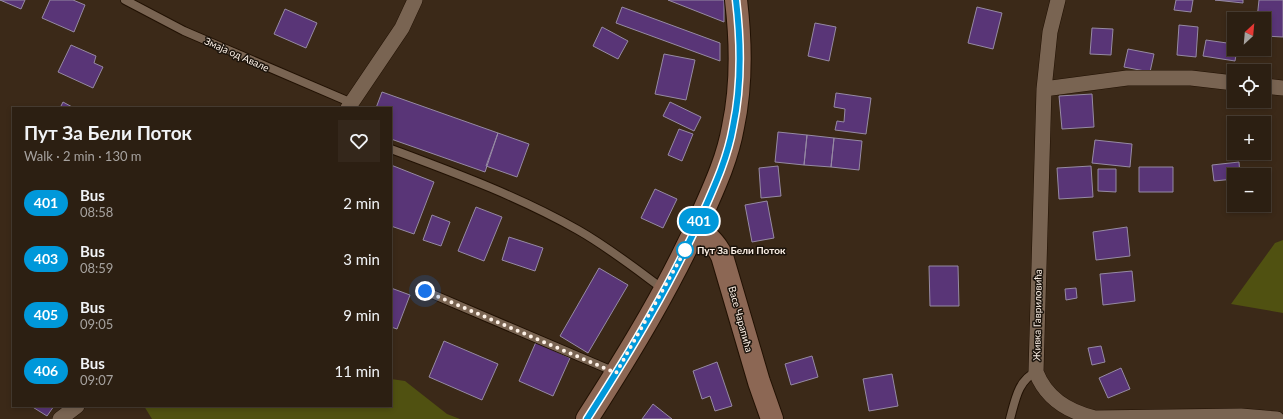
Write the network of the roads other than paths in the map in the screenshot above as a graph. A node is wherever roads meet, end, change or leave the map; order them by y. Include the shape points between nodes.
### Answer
1 (125, 0) edge
2 (415, 0) edge
3 (736, 0) edge
4 (1058, 0) edge
5 (1227, 82) edge
6 (1271, 87) edge
7 (1283, 88) edge
8 (1044, 89) junction
9 (350, 105) edge
10 (392, 149) edge
11 (696, 229) junction
12 (664, 290) junction
13 (425, 291) dead end
14 (1036, 372) junction
15 (616, 373) junction
16 (76, 407) edge
17 (60, 419) edge
18 (587, 419) edge
19 (772, 419) edge
20 (1010, 419) edge
21 (1277, 419) edge

1 - 9 lane, Змаја од Авале via 184,31
2 - 9 street, Змаја од Авале via 402,28
3 - 11 main road via 740,61 737,106 724,161
4 - 8 street, Живка Гавриловића via 1050,32
5 - 8 street via 1191,78 1127,78
6 - 7 street
8 - 14 street, Живка Гавриловића
10 - 12 lane via 477,181 540,210 614,253
11 - 12 main road
11 - 19 main road, Васе Чарапића via 716,245 722,256
12 - 15 main road
13 - 15 lane
14 - 20 lane via 1026,377 1022,383
14 - 21 street, Живка Гавриловића via 1047,391 1057,401 1076,412 1095,418 1241,416
15 - 18 main road
16 - 17 street

